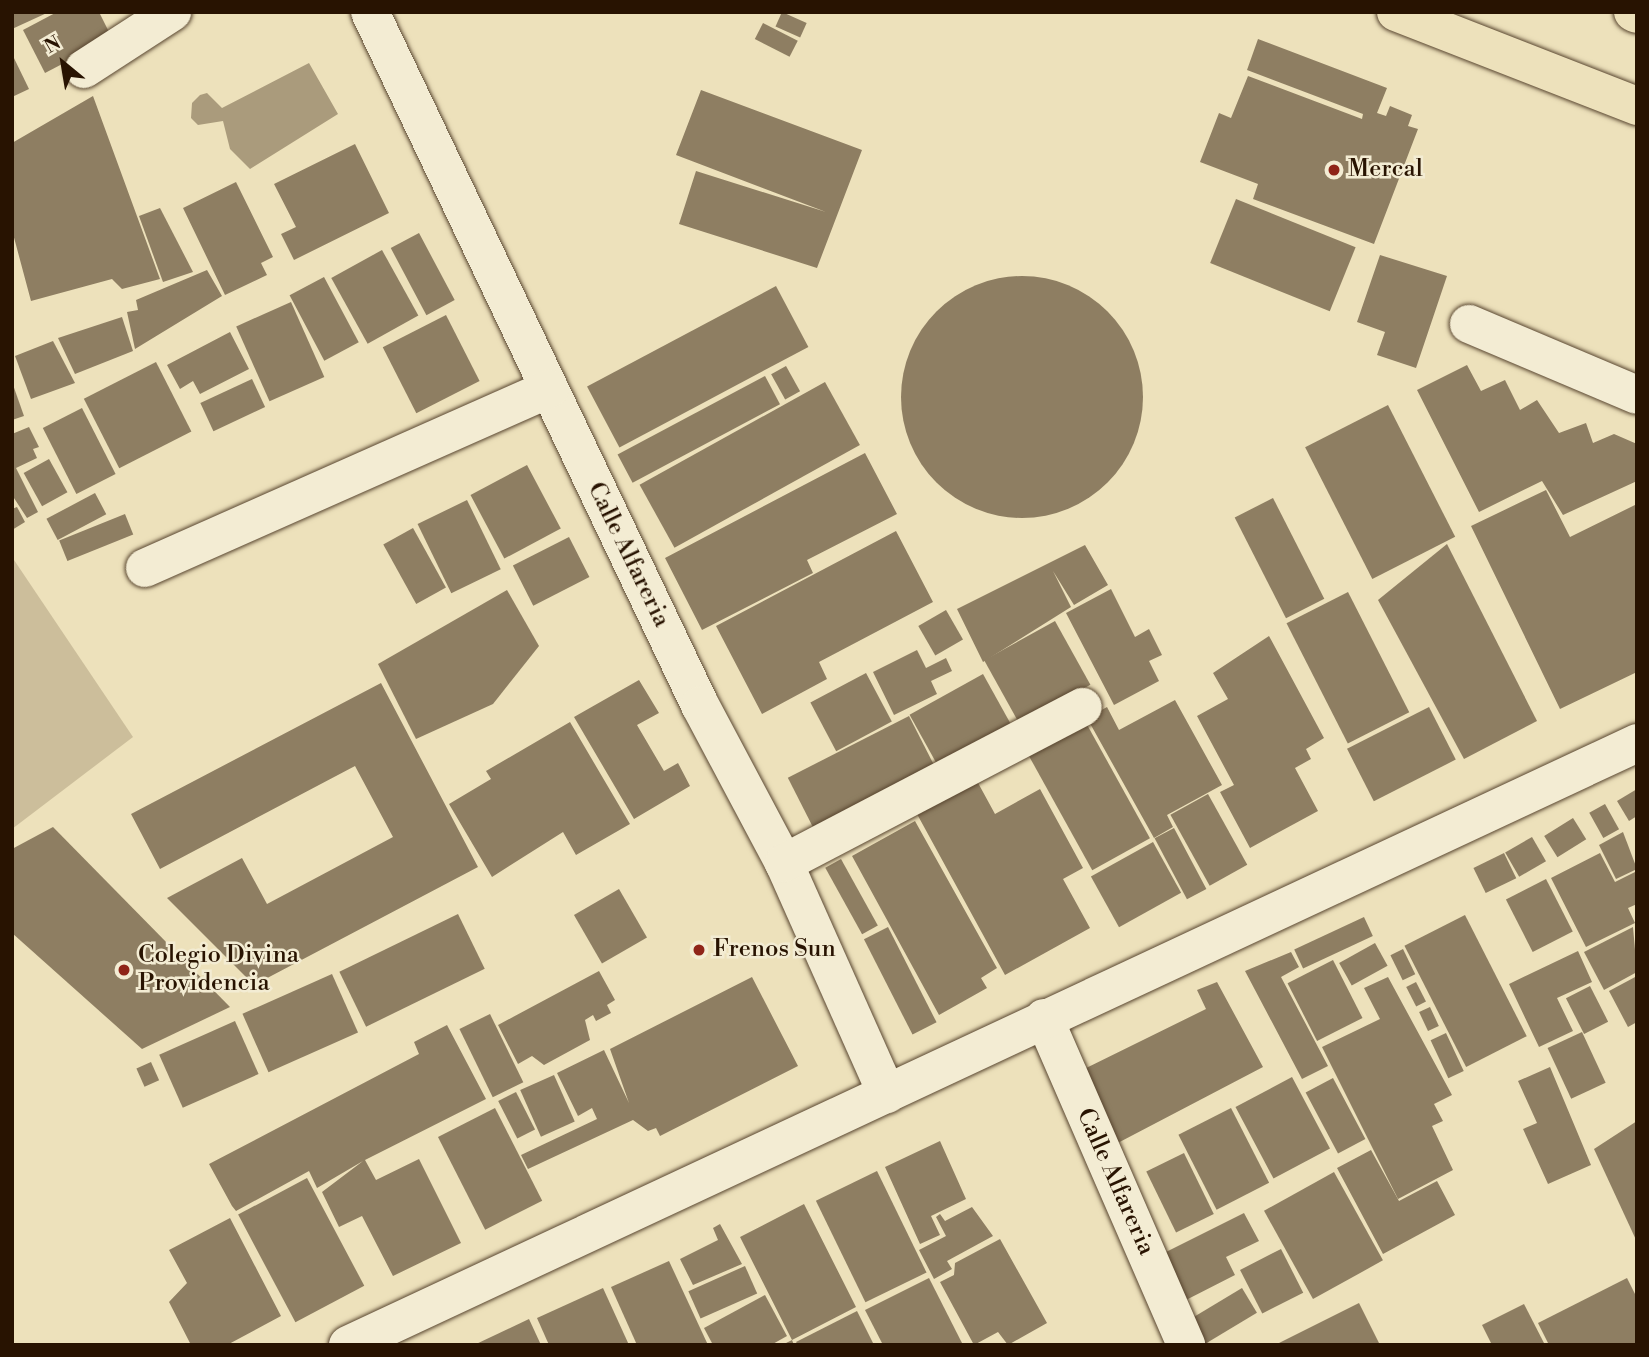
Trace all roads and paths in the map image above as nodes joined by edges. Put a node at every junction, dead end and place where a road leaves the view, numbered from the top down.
1 (172, 12) edge
2 (1396, 12) edge
3 (371, 13) edge
4 (84, 69) dead end
5 (1637, 106) edge
6 (1469, 324) dead end
7 (549, 389) junction
8 (1637, 395) edge
9 (145, 568) dead end
10 (1083, 708) dead end
11 (1637, 743) edge
12 (784, 863) junction
13 (1044, 1018) junction
14 (887, 1094) junction
15 (348, 1345) edge
16 (1186, 1345) edge

1 - 4 street
2 - 5 main road
3 - 7 street, Calle Alfareria
6 - 8 street
7 - 9 street
7 - 12 street, Calle Alfareria
10 - 12 street
11 - 13 street
12 - 14 street, Calle Alfareria
13 - 14 street
13 - 16 street, Calle Alfareria
14 - 15 street

